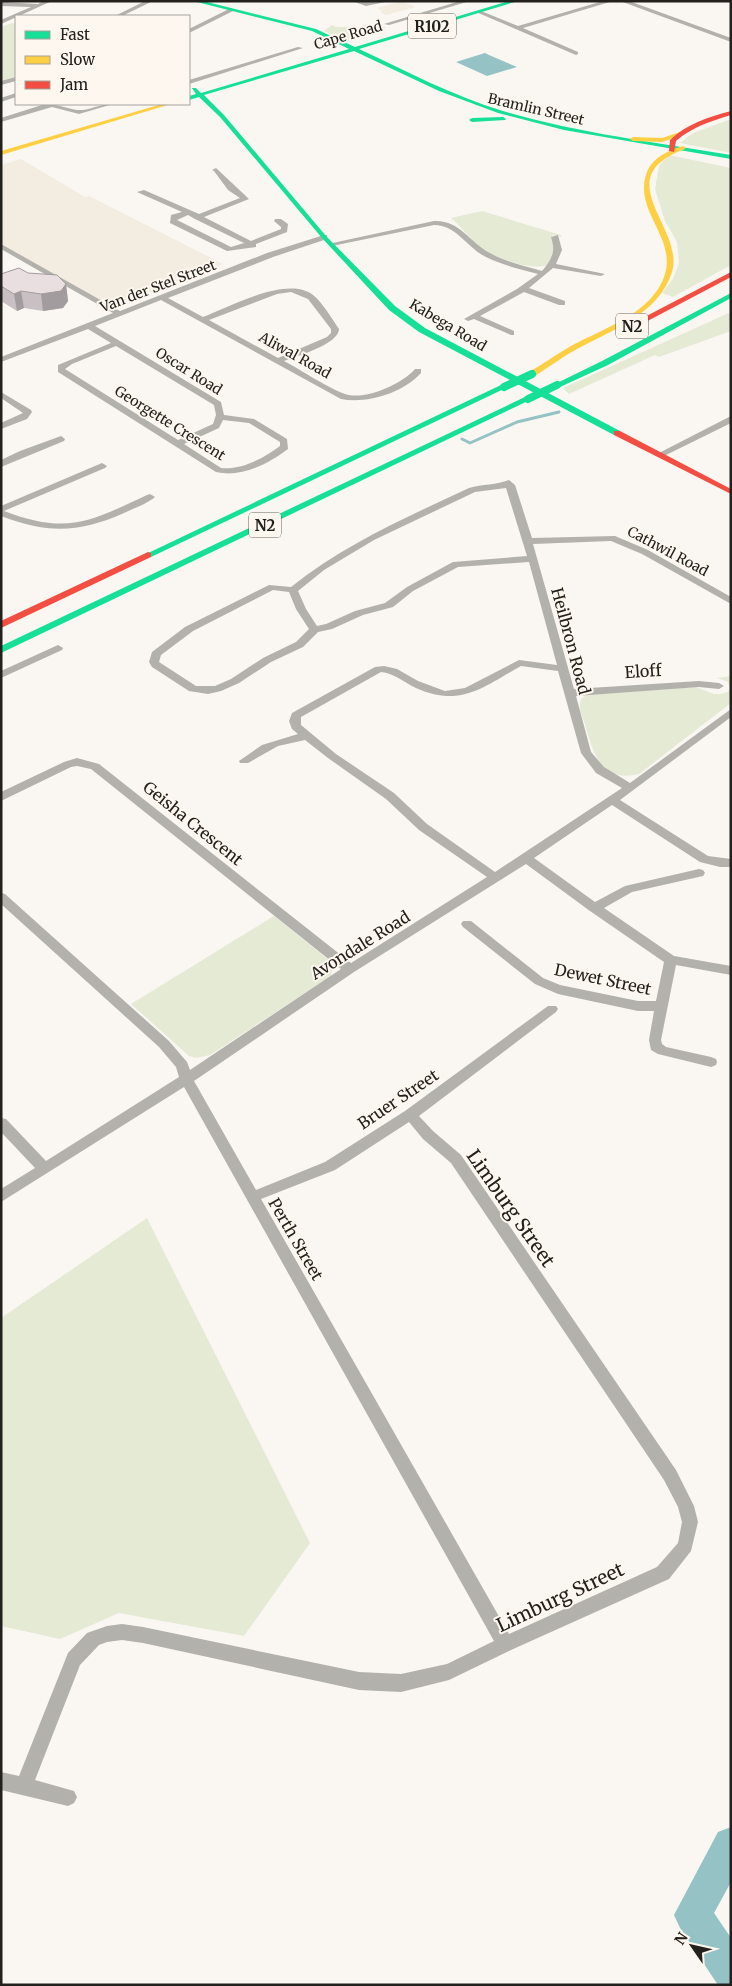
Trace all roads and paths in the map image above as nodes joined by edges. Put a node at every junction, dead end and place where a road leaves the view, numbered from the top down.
1 (49, 1) edge
2 (150, 1) edge
3 (195, 1) edge
4 (355, 1) edge
5 (387, 1) edge
6 (467, 1) edge
7 (494, 1) edge
8 (516, 1) edge
9 (610, 1) edge
10 (623, 1) edge
11 (1, 4) edge
12 (39, 6) junction
13 (232, 10) junction
14 (479, 12) junction
15 (18, 15) edge
16 (120, 15) edge
17 (15, 16) edge
18 (1, 22) edge
19 (518, 28) junction
20 (389, 29) junction
21 (190, 31) edge
22 (731, 40) edge
23 (300, 48) dead end
24 (347, 48) junction
25 (576, 53) dead end
26 (15, 79) edge
27 (1, 83) edge
28 (192, 89) edge
29 (15, 95) edge
30 (1, 100) edge
31 (47, 105) edge
32 (53, 105) edge
33 (106, 105) edge
34 (139, 105) edge
35 (165, 105) edge
36 (731, 113) edge
37 (1, 120) edge
38 (472, 120) dead end
39 (513, 121) junction
40 (680, 134) junction
41 (636, 142) junction
42 (1, 145) edge
43 (675, 149) junction
44 (1, 153) edge
45 (731, 157) edge
46 (731, 162) edge
47 (652, 165) junction
48 (216, 170) dead end
49 (141, 192) dead end
50 (189, 212) junction
51 (198, 217) junction
52 (278, 221) dead end
53 (555, 237) dead end
54 (328, 240) junction
55 (250, 244) junction
56 (1, 246) edge
57 (270, 255) junction
58 (551, 265) junction
59 (542, 273) junction
60 (601, 274) dead end
61 (731, 274) edge
62 (523, 289) junction
63 (731, 295) edge
64 (161, 298) junction
65 (562, 303) dead end
66 (731, 304) edge
67 (120, 314) junction
68 (204, 319) junction
69 (89, 326) junction
70 (511, 333) dead end
71 (117, 342) junction
72 (1, 360) edge
73 (277, 361) junction
74 (605, 362) junction
75 (418, 371) dead end
76 (532, 374) junction
77 (1, 394) edge
78 (220, 418) junction
79 (731, 419) edge
80 (1, 426) edge
81 (61, 439) dead end
82 (178, 444) junction
83 (661, 454) junction
84 (1, 464) edge
85 (102, 466) dead end
86 (731, 492) edge
87 (150, 497) dead end
88 (1, 509) edge
89 (1, 513) edge
90 (528, 541) junction
91 (533, 559) junction
92 (293, 590) junction
93 (731, 601) edge
94 (1, 625) edge
95 (314, 629) junction
96 (58, 648) dead end
97 (1, 650) edge
98 (563, 669) junction
99 (1, 676) edge
100 (719, 686) dead end
101 (569, 693) junction
102 (731, 712) edge
103 (308, 736) junction
104 (244, 761) dead end
105 (630, 788) junction
106 (1, 797) edge
107 (612, 800) junction
108 (526, 858) junction
109 (731, 863) edge
110 (699, 873) dead end
111 (496, 878) junction
112 (1, 897) edge
113 (594, 908) junction
114 (467, 924) dead end
115 (671, 960) junction
116 (350, 969) junction
117 (731, 971) edge
118 (662, 1005) junction
119 (552, 1009) dead end
120 (711, 1062) dead end
121 (186, 1078) junction
122 (410, 1115) junction
123 (1, 1123) edge
124 (44, 1168) junction
125 (1, 1196) edge
126 (252, 1197) junction
127 (505, 1644) junction
128 (1, 1781) edge
129 (24, 1786) junction
130 (68, 1797) dead end

1 - 12 street
2 - 16 street
3 - 13 main road, Bramlin Street
4 - 5 street
6 - 20 street
7 - 20 main road, Cape Road / R102
8 - 14 main road, Cape Road / R102
9 - 19 street
10 - 22 street
11 - 12 street
12 - 15 street
13 - 21 street
13 - 24 main road, Bramlin Street
14 - 19 street
14 - 24 main road, Cape Road / R102
17 - 18 street
19 - 25 street
20 - 24 main road, Cape Road / R102
23 - 28 street
24 - 28 main road, Cape Road / R102
24 - 39 main road, Bramlin Street
24 - 41 main road, Bramlin Street
26 - 27 street
28 - 54 main road, Kabega Road
29 - 30 street
31 - 37 street
32 - 33 street
34 - 42 main road
35 - 44 main road
36 - 40 main road
38 - 39 main road
39 - 41 main road, Bramlin Street
40 - 41 main road
40 - 43 main road
41 - 43 main road, Bramlin Street
41 - 47 main road
43 - 45 main road, Bramlin Street
43 - 46 main road, Bramlin Street
43 - 47 main road
47 - 76 main road
48 - 51 street
49 - 50 street
50 - 51 street
50 - 55 street
51 - 55 street
52 - 55 street
53 - 58 street
54 - 57 street, Van der Stel Street
54 - 59 street, Van der Stel Street
54 - 83 main road, Kabega Road
55 - 57 street
56 - 67 street
57 - 64 street, Van der Stel Street
58 - 59 street
58 - 60 street
59 - 62 street
61 - 76 main road, N2
62 - 65 street
62 - 70 street
63 - 74 main road, N2
64 - 67 street, Van der Stel Street
64 - 68 street, Aliwal Road
66 - 74 main road
67 - 69 street, Van der Stel Street
68 - 73 street, Aliwal Road
68 - 73 street
69 - 71 street, Oscar Road
69 - 72 street, Van der Stel Street
71 - 78 street, Oscar Road
71 - 82 street, Georgette Crescent
73 - 75 street, Aliwal Road
74 - 97 main road, N2, bridge
76 - 94 main road, N2, bridge
77 - 80 street
78 - 82 street, Oscar Road
78 - 82 street, Georgette Crescent
79 - 83 street
81 - 84 street
83 - 86 main road, Kabega Road
85 - 88 street
87 - 89 street
90 - 91 street, Heilbron Road
90 - 92 street, Heilbron Road
90 - 93 street, Cathwil Road
91 - 95 street
91 - 98 street, Heilbron Road
92 - 95 street
92 - 95 street
96 - 99 street
98 - 101 street, Heilbron Road
98 - 103 street
100 - 101 street, Eloff
101 - 105 street, Heilbron Road
102 - 105 street, Avondale Road
103 - 104 street
103 - 111 street
105 - 107 street, Avondale Road
106 - 116 street, Geisha Crescent
107 - 108 street, Avondale Road
107 - 109 street
108 - 111 street, Avondale Road
108 - 113 street
110 - 113 street
111 - 116 street, Avondale Road
112 - 121 street, Perth Street
113 - 115 street
114 - 118 street, Dewet Street
115 - 117 street
115 - 118 street
116 - 121 street, Avondale Road
118 - 120 street
119 - 122 street, Bruer Street
121 - 124 street, Avondale Road
121 - 126 street, Perth Street
122 - 126 street, Bruer Street
122 - 127 street, Limburg Street
123 - 124 street
124 - 125 street, Avondale Road
126 - 127 street, Perth Street
127 - 129 street, Limburg Street
128 - 129 street
129 - 130 street

